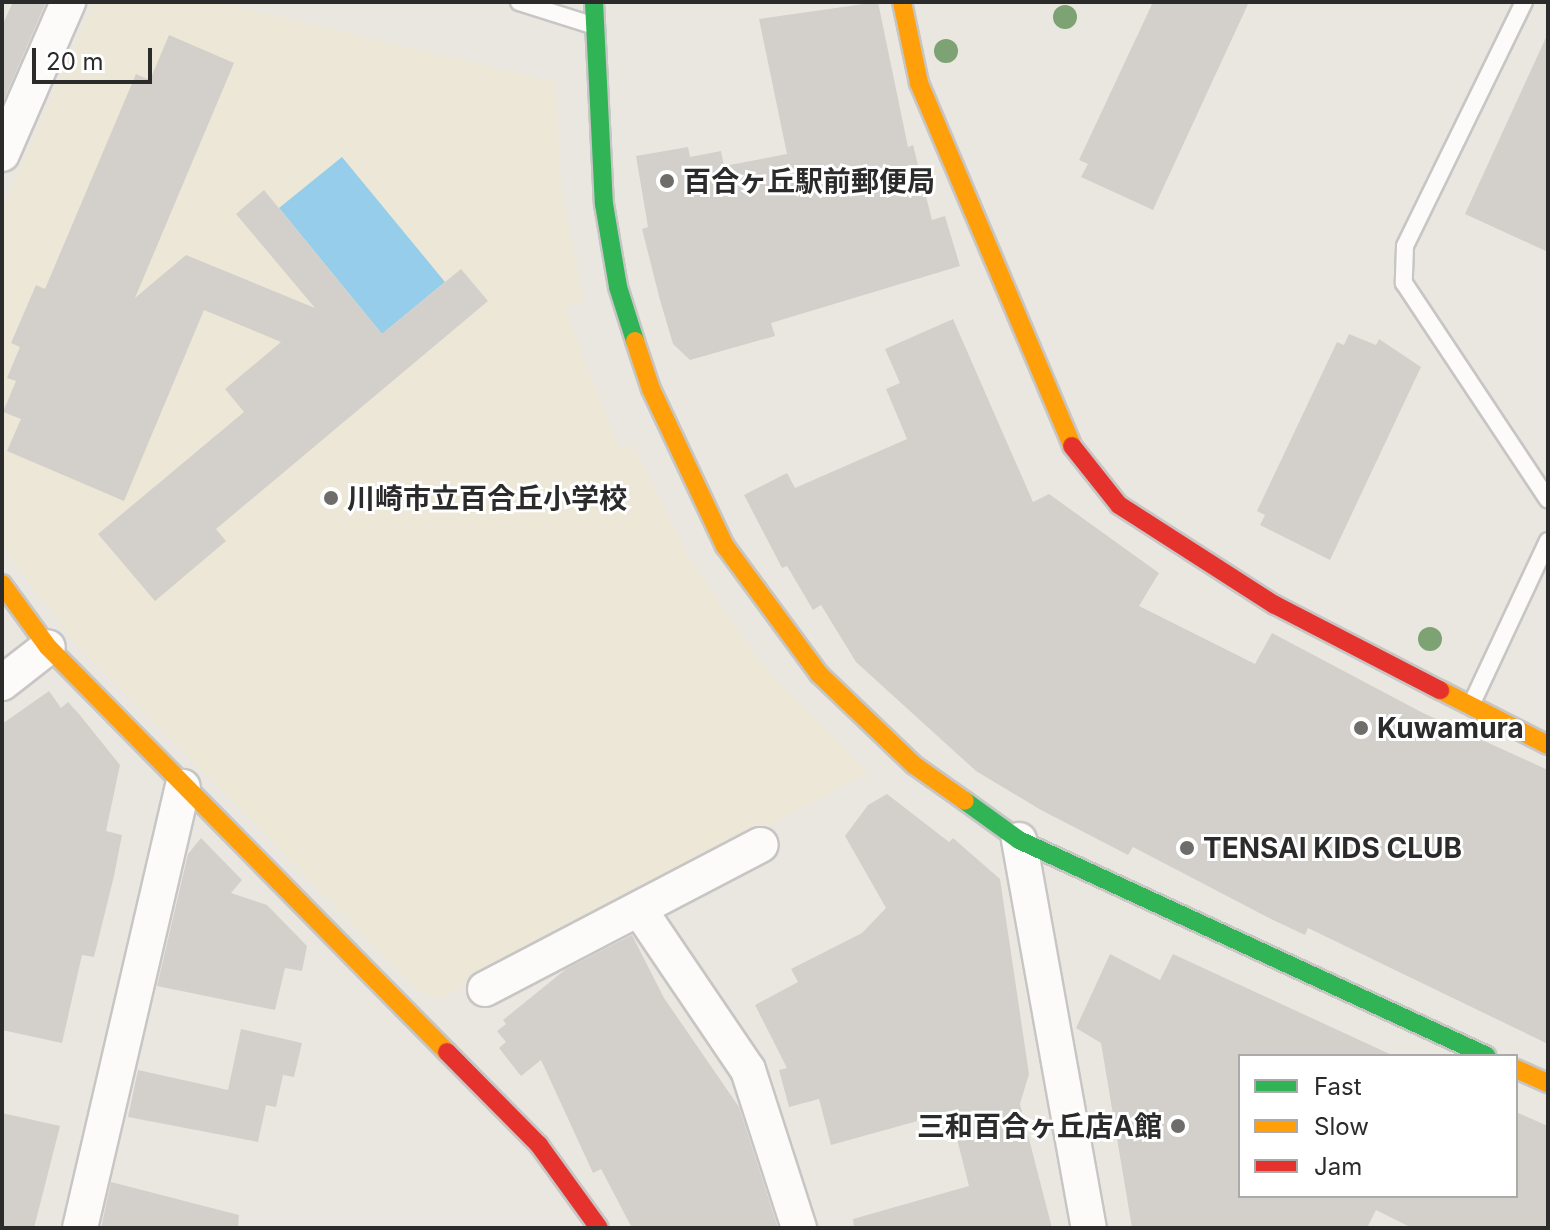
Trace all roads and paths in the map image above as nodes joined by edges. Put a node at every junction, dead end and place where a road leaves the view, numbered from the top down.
1 (68, 2) edge
2 (519, 2) edge
3 (594, 2) edge
4 (902, 2) edge
5 (1524, 2) edge
6 (594, 25) junction
7 (2, 154) edge
8 (1548, 500) edge
9 (1548, 541) edge
10 (2, 584) edge
11 (48, 647) junction
12 (2, 683) edge
13 (1471, 705) junction
14 (1548, 745) edge
15 (183, 787) junction
16 (1019, 840) junction
17 (761, 845) dead end
18 (639, 909) junction
19 (485, 989) dead end
20 (1468, 1052) edge
21 (1518, 1070) edge
22 (1548, 1083) edge
23 (80, 1228) edge
24 (599, 1228) edge
25 (799, 1228) edge
26 (1089, 1228) edge

1 - 7 street
2 - 6 lane
3 - 6 street
4 - 13 street
5 - 8 lane
6 - 16 street
9 - 13 lane
10 - 11 street
11 - 12 street
11 - 15 street
13 - 14 street
15 - 23 street
15 - 24 street
16 - 20 street
16 - 26 street
17 - 18 street
18 - 19 street
18 - 25 street
21 - 22 street

